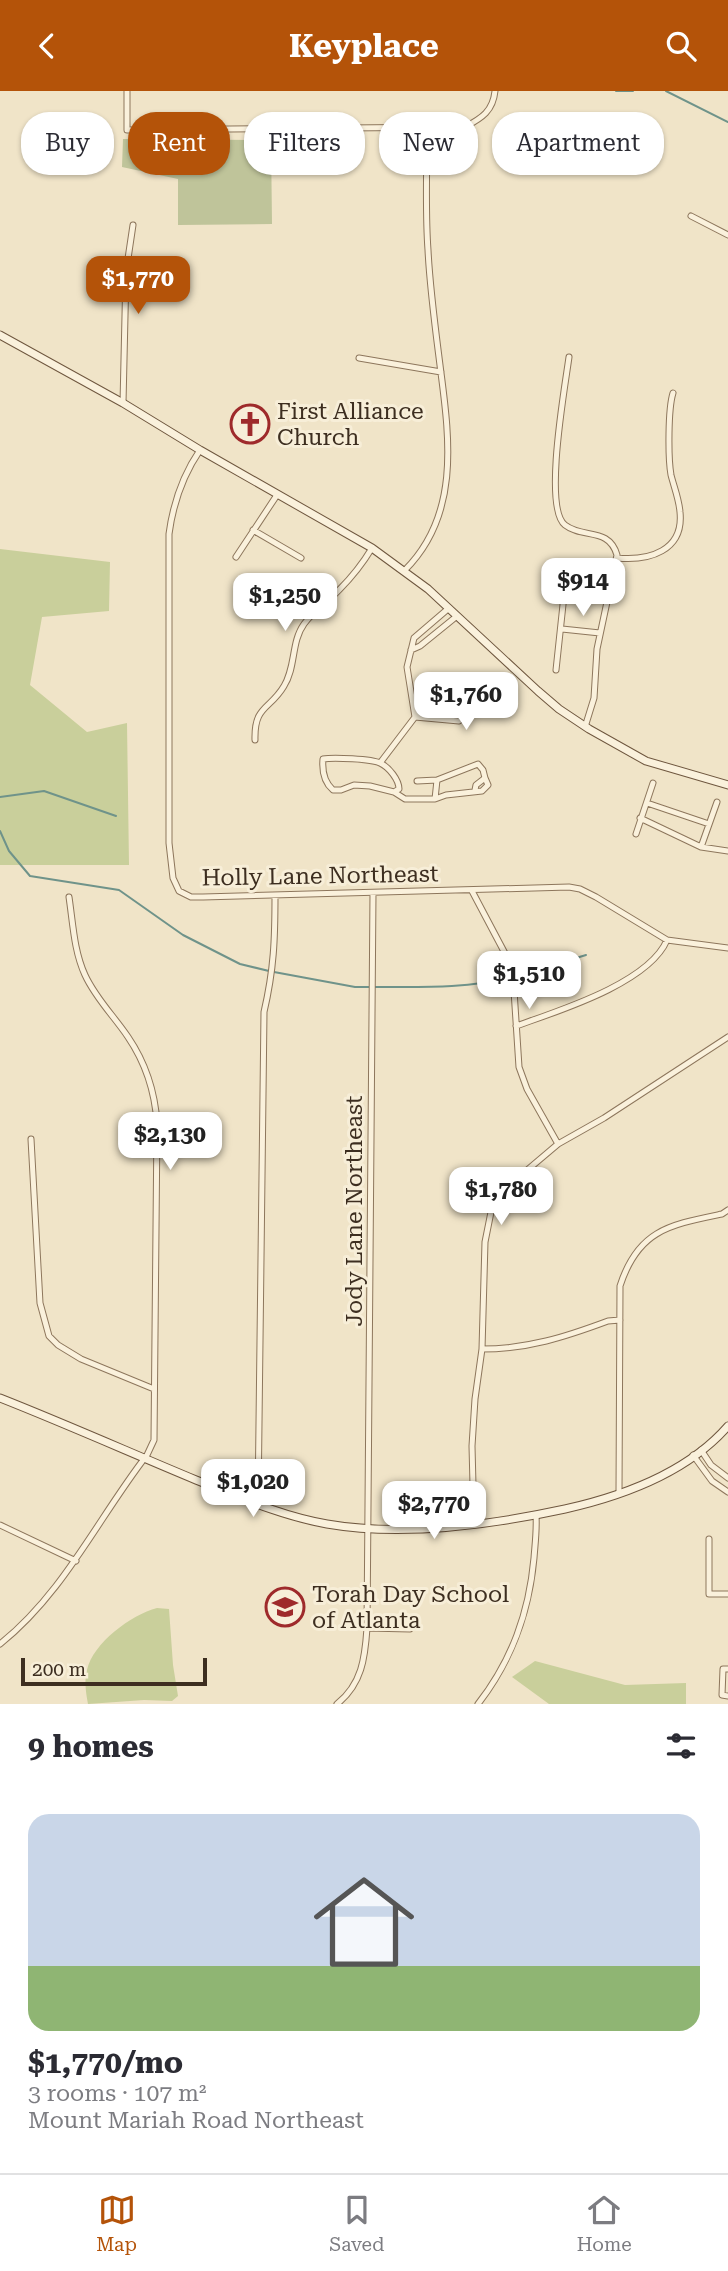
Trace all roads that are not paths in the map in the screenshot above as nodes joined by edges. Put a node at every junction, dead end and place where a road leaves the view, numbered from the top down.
1 (127, 91) edge
2 (495, 91) edge
3 (478, 120) edge
4 (379, 127) edge
5 (427, 175) edge
6 (691, 216) dead end
7 (133, 225) dead end
8 (728, 235) edge
9 (0, 335) edge
10 (569, 357) dead end
11 (359, 358) dead end
12 (441, 372) junction
13 (673, 393) dead end
14 (123, 403) junction
15 (200, 450) junction
16 (277, 495) junction
17 (253, 530) junction
18 (372, 548) junction
19 (236, 557) dead end
20 (302, 558) dead end
21 (617, 558) junction
22 (405, 570) junction
23 (565, 586) dead end
24 (449, 608) junction
25 (457, 616) junction
26 (562, 629) junction
27 (600, 633) junction
28 (411, 650) junction
29 (556, 670) dead end
30 (415, 717) junction
31 (585, 727) junction
32 (255, 740) dead end
33 (380, 763) junction
34 (437, 780) junction
35 (418, 781) dead end
36 (653, 783) dead end
37 (728, 785) edge
38 (394, 792) junction
39 (435, 799) junction
40 (718, 802) dead end
41 (647, 803) junction
42 (640, 818) junction
43 (709, 824) junction
44 (636, 834) dead end
45 (701, 847) junction
46 (728, 851) edge
47 (472, 891) junction
48 (373, 893) junction
49 (275, 895) junction
50 (69, 897) dead end
51 (667, 940) junction
52 (728, 948) edge
53 (516, 1026) junction
54 (728, 1037) edge
55 (31, 1139) dead end
56 (558, 1144) junction
57 (728, 1210) edge
58 (620, 1320) junction
59 (482, 1349) junction
60 (154, 1389) junction
61 (0, 1398) edge
62 (728, 1426) edge
63 (701, 1450) junction
64 (693, 1455) junction
65 (144, 1458) junction
66 (728, 1478) edge
67 (620, 1492) junction
68 (728, 1492) edge
69 (258, 1505) junction
70 (536, 1515) junction
71 (474, 1524) junction
72 (0, 1525) edge
73 (368, 1528) junction
74 (709, 1539) dead end
75 (76, 1561) junction
76 (728, 1594) edge
77 (367, 1628) junction
78 (410, 1629) dead end
79 (0, 1644) edge
80 (728, 1669) edge
81 (728, 1696) edge
82 (337, 1704) edge
83 (478, 1704) edge

1 - 4 street
2 - 3 street
5 - 12 street
6 - 8 street
7 - 14 street
9 - 14 main road
10 - 21 street
11 - 12 street
12 - 22 street
13 - 21 street
14 - 15 main road
15 - 16 main road
15 - 49 street, Holly Lane Northeast
16 - 17 street
16 - 18 main road
17 - 19 street
17 - 20 street
18 - 22 main road
18 - 32 street
21 - 27 street
22 - 24 main road
23 - 26 street
24 - 25 main road
24 - 28 street
25 - 28 street
25 - 31 main road
26 - 27 street
26 - 29 street
27 - 31 street
28 - 30 street
30 - 30 street
30 - 33 street
31 - 37 main road
33 - 38 street
33 - 38 street
34 - 35 street
34 - 39 street
34 - 39 street
36 - 41 street
38 - 39 street
40 - 43 street
41 - 42 street
41 - 43 street
42 - 44 street
42 - 45 street
43 - 45 street
45 - 46 street
47 - 48 street, Holly Lane Northeast
47 - 51 street
47 - 53 street, Holly Lane Northeast
48 - 49 street, Holly Lane Northeast
48 - 73 street, Jody Lane Northeast
49 - 69 street
50 - 60 street
51 - 52 street
51 - 53 street
53 - 56 street, Holly Lane Northeast
54 - 56 street
55 - 60 street
56 - 59 street
57 - 58 street
58 - 59 street
58 - 67 street
59 - 71 street
60 - 65 street
61 - 65 main road
62 - 63 main road
63 - 64 main road
63 - 66 street
64 - 67 main road
64 - 68 street
65 - 69 main road
65 - 75 street
67 - 70 main road
69 - 73 main road
70 - 71 main road
70 - 83 street
71 - 73 main road
72 - 75 street
73 - 77 street, Jody Lane Northeast
74 - 76 street
75 - 79 street
77 - 78 street
77 - 82 street, Jody Lane Northeast
80 - 81 street

